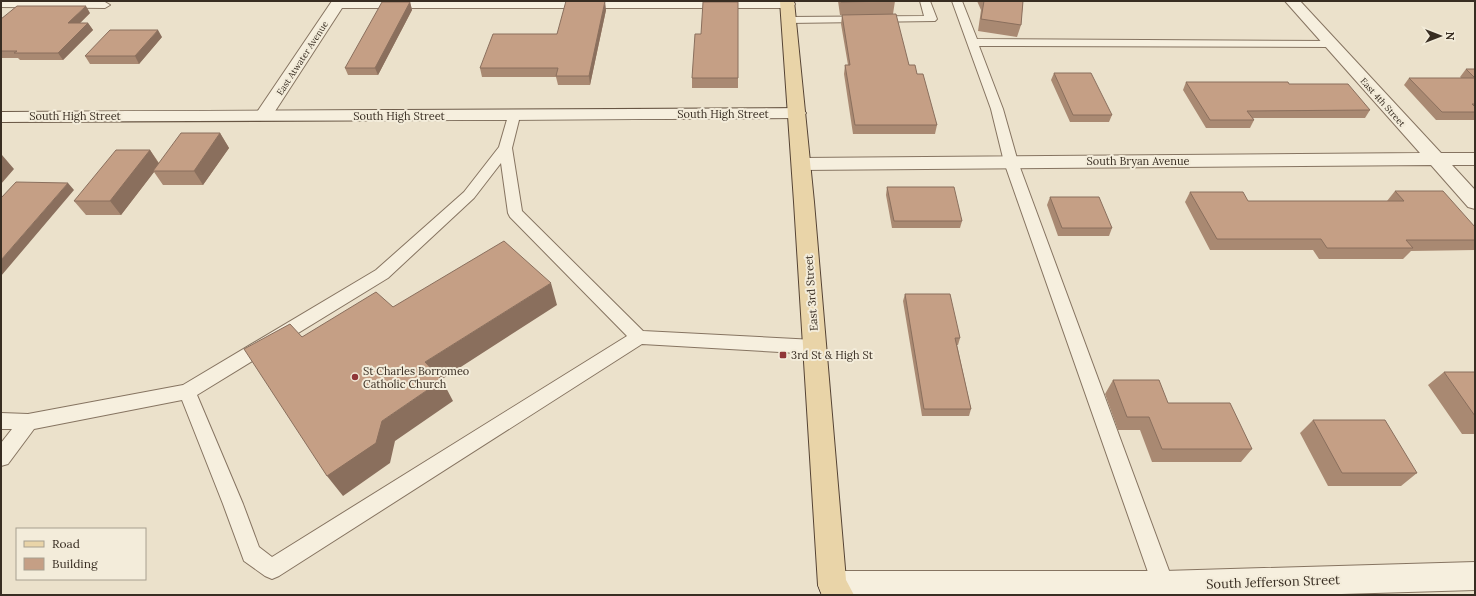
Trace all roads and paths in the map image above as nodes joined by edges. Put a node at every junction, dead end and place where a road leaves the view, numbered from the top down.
1 (4, 1) edge
2 (925, 1) edge
3 (956, 1) edge
4 (1292, 1) edge
5 (338, 2) edge
6 (1, 4) edge
7 (105, 4) dead end
8 (788, 8) edge
9 (972, 42) junction
10 (1331, 44) junction
11 (797, 113) junction
12 (264, 115) junction
13 (514, 116) junction
14 (1, 117) edge
15 (505, 148) junction
16 (1435, 159) junction
17 (1475, 159) edge
18 (1011, 162) junction
19 (801, 164) junction
20 (1475, 202) edge
21 (639, 337) junction
22 (815, 347) junction
23 (187, 392) junction
24 (1, 421) edge
25 (28, 422) junction
26 (1, 458) edge
27 (1475, 576) edge
28 (1166, 590) edge
29 (832, 592) edge

1 - 6 street
2 - 8 lane
3 - 9 lane
4 - 10 street, East 4th Street
5 - 8 street
5 - 12 street, East Atwater Avenue
6 - 7 lane
8 - 11 main road, East 3rd Street
9 - 10 lane
9 - 18 lane
10 - 16 street, East 4th Street
11 - 13 street, South High Street
11 - 19 main road, East 3rd Street
12 - 13 street, South High Street
12 - 14 street, South High Street
13 - 15 lane
15 - 21 lane
15 - 23 lane
16 - 17 street, South Bryan Avenue
16 - 18 street, South Bryan Avenue
16 - 20 street, East 4th Street
18 - 19 street, South Bryan Avenue
18 - 28 lane
19 - 22 main road, East 3rd Street
21 - 22 lane
21 - 23 lane
22 - 29 main road, East 3rd Street
23 - 25 lane
24 - 25 lane
25 - 26 lane
27 - 28 street, South Jefferson Street
28 - 29 street, South Jefferson Street

